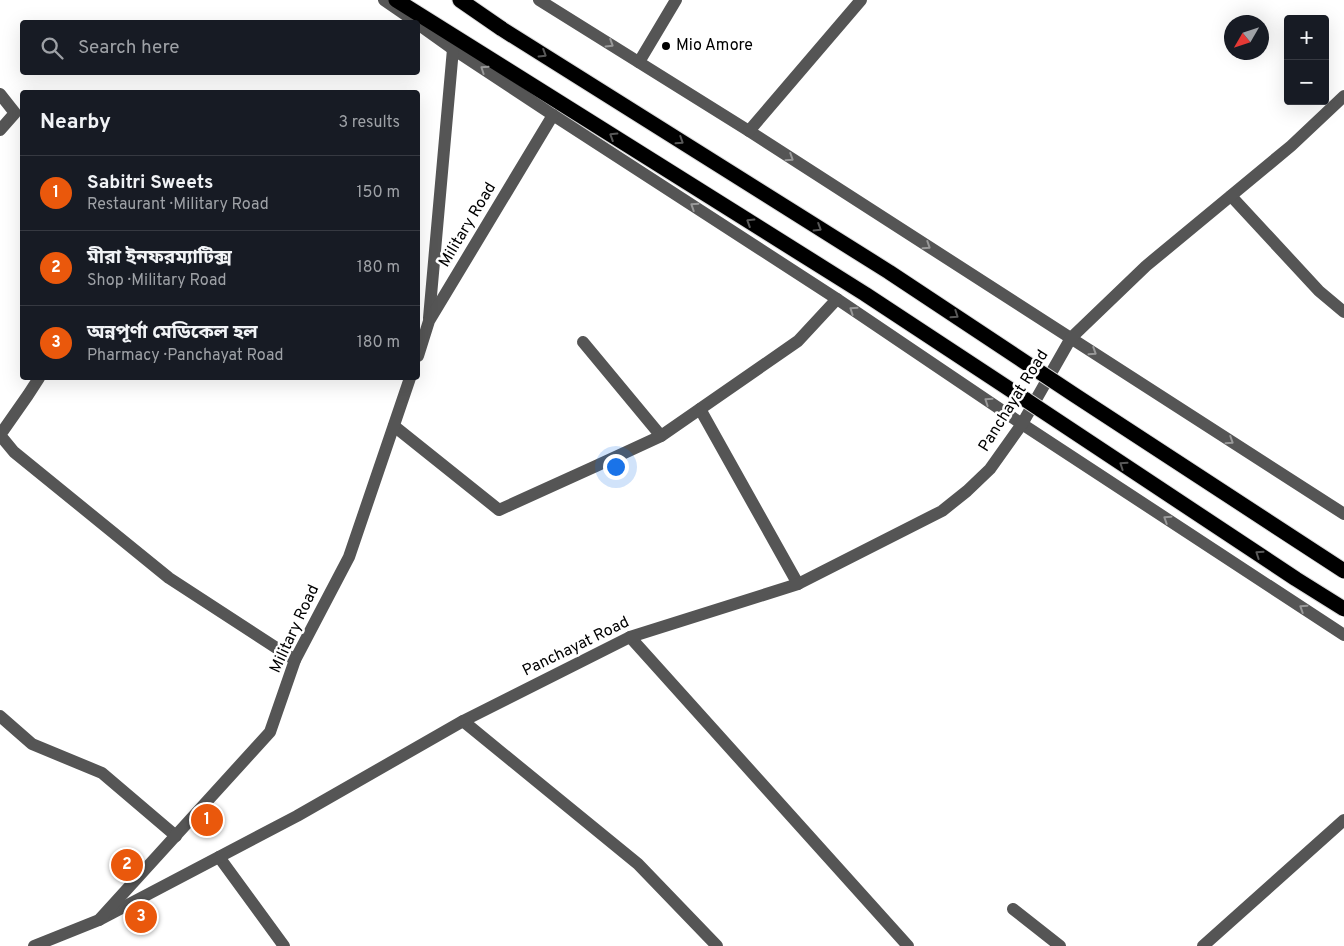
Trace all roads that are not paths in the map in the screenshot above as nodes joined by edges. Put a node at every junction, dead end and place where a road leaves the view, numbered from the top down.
1 (384, 0) edge
2 (396, 0) edge
3 (460, 0) edge
4 (538, 0) edge
5 (676, 0) edge
6 (861, 0) edge
7 (413, 20) edge
8 (420, 25) edge
9 (453, 49) junction
10 (639, 62) junction
11 (0, 94) edge
12 (1344, 96) edge
13 (553, 115) junction
14 (0, 130) edge
15 (749, 131) junction
16 (1231, 196) junction
17 (837, 299) junction
18 (1344, 312) edge
19 (429, 321) junction
20 (1071, 338) junction
21 (583, 342) dead end
22 (420, 350) edge
23 (38, 380) edge
24 (409, 380) edge
25 (700, 410) junction
26 (1022, 424) junction
27 (394, 426) junction
28 (661, 436) junction
29 (1344, 514) edge
30 (1344, 571) edge
31 (798, 584) junction
32 (1344, 609) edge
33 (1344, 635) edge
34 (630, 637) junction
35 (295, 660) junction
36 (0, 716) edge
37 (463, 721) junction
38 (1344, 820) edge
39 (176, 836) junction
40 (219, 858) junction
41 (1014, 909) dead end
42 (99, 920) junction
43 (34, 946) edge
44 (284, 946) edge
45 (717, 946) edge
46 (908, 946) edge
47 (1060, 946) edge
48 (1204, 946) edge

1 - 7 street
32 -> 2 highway, bridge
3 -> 30 highway, bridge
4 -> 10 street
5 - 10 street
6 - 15 street
8 - 9 street
13 -> 9 street
9 - 19 street
10 - 15 street
11 - 14 street
12 - 16 street, Panchayat Road
17 -> 13 street
13 - 19 street, Military Road
15 -> 20 street
16 - 18 street
16 - 20 street, Panchayat Road
17 - 25 street
26 -> 17 street
19 - 22 street, Military Road
20 - 26 street, Panchayat Road
20 -> 29 street
21 - 28 street
23 - 35 street
24 - 27 street, Military Road
25 - 28 street
25 - 31 street
26 - 31 street, Panchayat Road
33 -> 26 street
27 - 28 street
27 - 35 street, Military Road
31 - 34 street, Panchayat Road
34 - 37 street, Panchayat Road
34 - 46 street
35 - 39 street, Military Road
36 - 39 street
37 - 40 street, Panchayat Road
37 - 45 street
38 - 48 street
39 - 42 street, Military Road
40 - 42 street, Panchayat Road
40 - 44 street
41 - 47 street
42 - 43 street, Military Road

